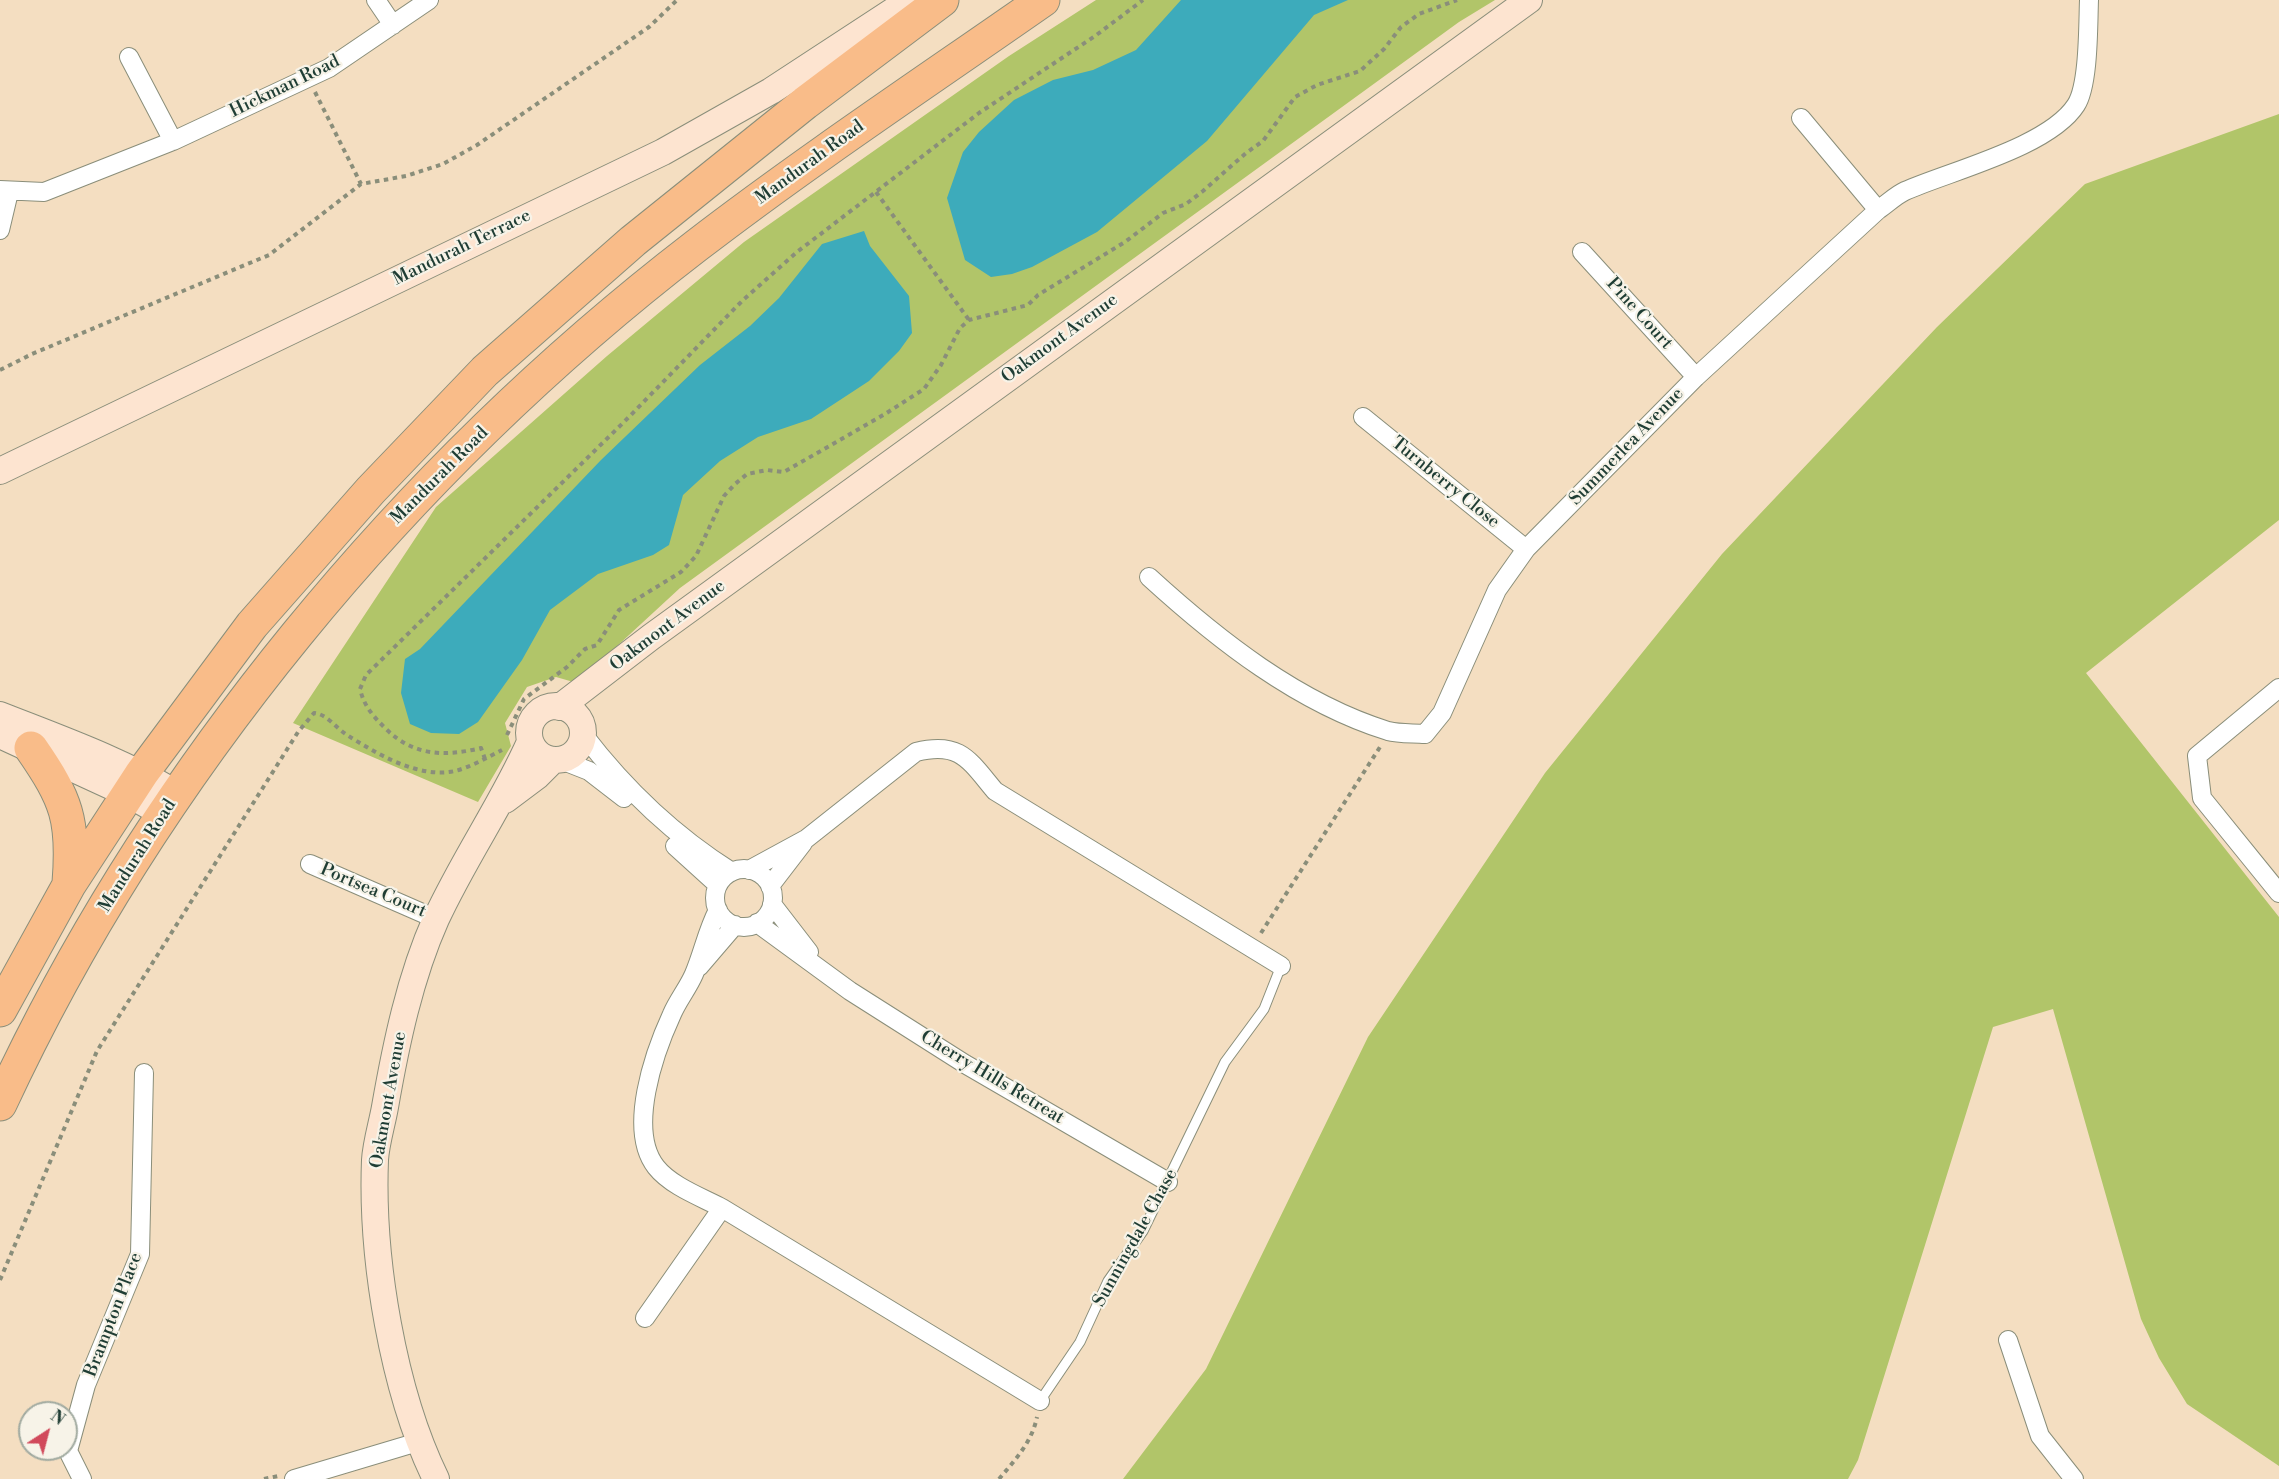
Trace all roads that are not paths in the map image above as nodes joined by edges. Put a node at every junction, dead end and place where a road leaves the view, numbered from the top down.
1 (376, 0) edge
2 (429, 0) edge
3 (910, 0) edge
4 (942, 0) edge
5 (1043, 0) edge
6 (1529, 0) edge
7 (2089, 0) edge
8 (393, 25) junction
9 (129, 57) dead end
10 (1801, 118) dead end
11 (173, 141) junction
12 (5, 191) edge
13 (1878, 210) junction
14 (0, 230) edge
15 (1582, 252) dead end
16 (1696, 377) junction
17 (1363, 417) dead end
18 (0, 471) edge
19 (1526, 549) junction
20 (1149, 577) dead end
21 (594, 682) junction
22 (2279, 688) edge
23 (560, 707) junction
24 (0, 715) edge
25 (582, 729) junction
26 (0, 735) edge
27 (31, 748) junction
28 (519, 752) junction
29 (557, 760) junction
30 (135, 783) junction
31 (171, 805) junction
32 (498, 806) junction
33 (806, 839) junction
34 (310, 864) dead end
35 (740, 871) junction
36 (69, 885) junction
37 (718, 885) junction
38 (2279, 893) edge
39 (771, 895) junction
40 (718, 910) junction
41 (436, 919) junction
42 (757, 923) junction
43 (735, 925) junction
44 (1281, 966) joint
45 (821, 967) junction
46 (694, 973) junction
47 (0, 1010) edge
48 (144, 1073) dead end
49 (0, 1104) edge
50 (1168, 1182) junction
51 (722, 1208) junction
52 (645, 1318) dead end
53 (2008, 1340) dead end
54 (1040, 1401) joint
55 (418, 1442) junction
56 (291, 1477) edge
57 (82, 1479) edge
58 (436, 1479) edge
59 (2074, 1479) edge

1 - 8 street
2 - 8 street, Hickman Road
3 - 18 street, Mandurah Terrace
4 - 30 highway
5 - 31 highway, Mandurah Road
6 - 21 street, Oakmont Avenue
7 - 13 street, Summerlea Avenue
8 - 11 street, Hickman Road
9 - 11 street
10 - 13 street
11 - 12 street, Hickman Road
12 - 14 street
13 - 16 street, Summerlea Avenue
15 - 16 street, Pine Court
16 - 19 street, Summerlea Avenue
17 - 19 street, Turnberry Close
19 - 20 street, Summerlea Avenue
21 - 23 street, Oakmont Avenue
21 - 25 street, Oakmont Avenue
22 - 38 street
23 - 25 street
23 - 28 street
24 - 30 street
25 - 29 street
25 - 35 street
26 - 27 street
27 - 30 street
27 - 36 highway
28 - 29 street
28 - 32 street, Oakmont Avenue
29 - 32 street, Oakmont Avenue
29 - 37 street
30 - 31 street
30 - 36 highway
31 - 49 highway, Mandurah Road
32 - 41 street, Oakmont Avenue
33 - 35 street, Sunningdale Chase
33 - 39 street, Sunningdale Chase
33 - 44 street, Sunningdale Chase
34 - 41 street, Portsea Court
35 - 37 street
35 - 39 street
36 - 47 highway
37 - 40 street
39 - 42 street
39 - 45 street, Cherry Hills Retreat
40 - 43 street
40 - 46 street
41 - 55 street, Oakmont Avenue
42 - 43 street
42 - 45 street, Cherry Hills Retreat
43 - 46 street
44 - 50 lane, Sunningdale Chase
45 - 50 street, Cherry Hills Retreat
46 - 51 street
48 - 57 street, Brampton Place
50 - 54 lane, Sunningdale Chase
51 - 52 street
51 - 54 street
53 - 59 street
55 - 56 street
55 - 58 street, Oakmont Avenue

